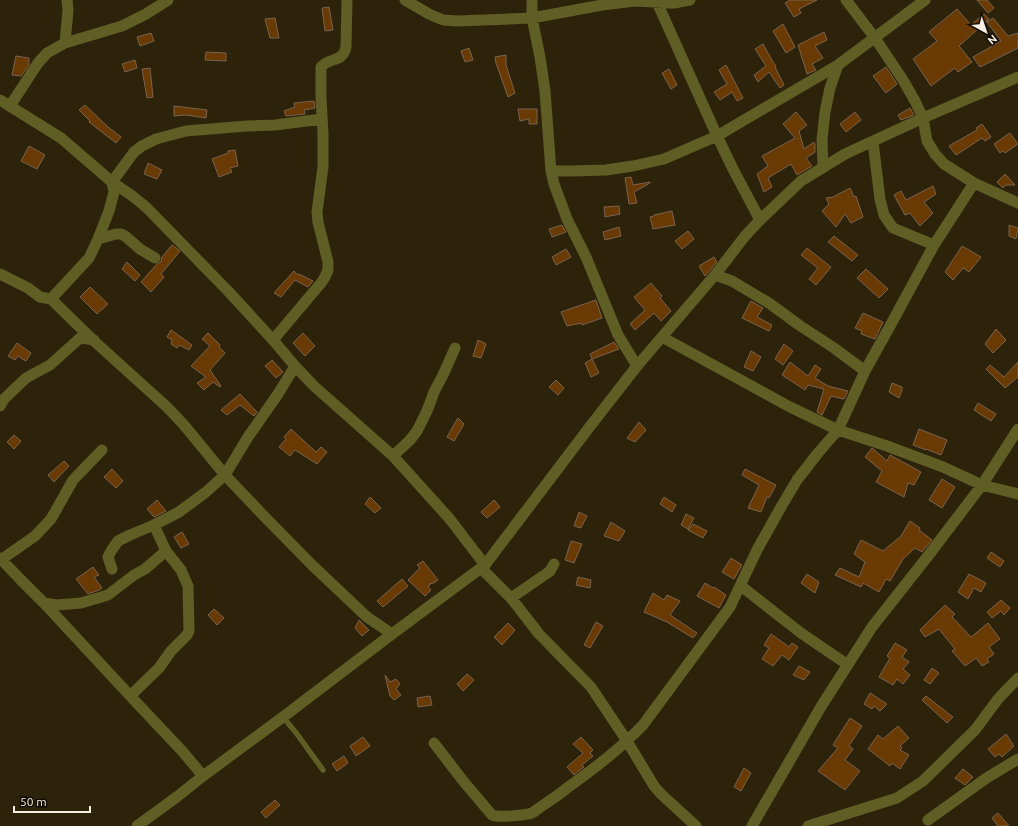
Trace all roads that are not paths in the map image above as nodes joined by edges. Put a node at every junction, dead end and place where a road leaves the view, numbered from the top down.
1 (67, 0) edge
2 (168, 0) edge
3 (347, 0) edge
4 (405, 0) edge
5 (532, 0) edge
6 (690, 0) edge
7 (846, 0) edge
8 (925, 0) edge
9 (656, 1) edge
10 (532, 18) junction
11 (875, 38) junction
12 (65, 43) junction
13 (838, 65) junction
14 (1018, 77) edge
15 (5, 103) edge
16 (923, 118) junction
17 (322, 119) junction
18 (717, 136) junction
19 (873, 142) junction
20 (823, 167) junction
21 (551, 171) junction
22 (112, 182) junction
23 (974, 183) junction
24 (1018, 203) edge
25 (760, 220) junction
26 (98, 239) junction
27 (934, 246) junction
28 (155, 258) dead end
29 (0, 274) edge
30 (715, 275) junction
31 (51, 299) junction
32 (662, 337) junction
33 (273, 340) junction
34 (94, 341) junction
35 (455, 348) dead end
36 (294, 366) junction
37 (637, 366) junction
38 (865, 371) junction
39 (0, 406) edge
40 (1018, 429) edge
41 (838, 430) junction
42 (102, 450) dead end
43 (393, 456) junction
44 (225, 475) junction
45 (982, 485) junction
46 (1018, 494) edge
47 (154, 525) junction
48 (166, 551) junction
49 (1, 558) edge
50 (554, 564) dead end
51 (483, 567) junction
52 (112, 569) dead end
53 (741, 586) junction
54 (511, 598) junction
55 (44, 603) junction
56 (392, 634) junction
57 (848, 665) junction
58 (1018, 678) edge
59 (130, 696) junction
60 (283, 717) junction
61 (627, 741) junction
62 (434, 743) dead end
63 (1018, 759) edge
64 (323, 770) dead end
65 (204, 776) junction
66 (928, 820) dead end
67 (136, 826) edge
68 (696, 826) edge
69 (752, 826) edge
70 (808, 826) edge

1 - 12 street
2 - 12 street
3 - 17 street
4 - 10 street
5 - 10 street
6 - 9 street
7 - 11 street
8 - 11 street
9 - 10 street
9 - 18 street
10 - 21 street
11 - 13 street
11 - 16 street
12 - 15 street
13 - 18 street
13 - 20 street
14 - 16 street
15 - 22 street
16 - 19 street
16 - 23 street
17 - 22 street
17 - 33 street
18 - 21 street
18 - 25 street
19 - 20 street
19 - 27 street
20 - 25 street
21 - 37 street
22 - 26 street
22 - 33 street
23 - 24 street
23 - 27 street
25 - 30 street
26 - 28 street
26 - 31 street
27 - 38 street
29 - 31 street
30 - 32 street
30 - 38 street
31 - 34 street
32 - 37 street
32 - 41 street
33 - 36 street
34 - 39 street
34 - 44 street
35 - 43 street
36 - 43 street
36 - 44 street
37 - 51 street
38 - 41 street
40 - 45 street
41 - 45 street
41 - 53 street
42 - 49 street
43 - 51 street
44 - 47 street
44 - 56 street
45 - 46 street
45 - 57 street
47 - 48 street
47 - 52 street
48 - 55 street
48 - 59 street
49 - 55 street
50 - 54 street
51 - 54 street
51 - 56 street
53 - 57 street
53 - 61 street
54 - 61 street
55 - 59 street
56 - 60 street
57 - 69 street
58 - 70 street
59 - 65 street
60 - 64 lane
60 - 65 street
61 - 62 street
61 - 68 street
63 - 66 street
65 - 67 street

